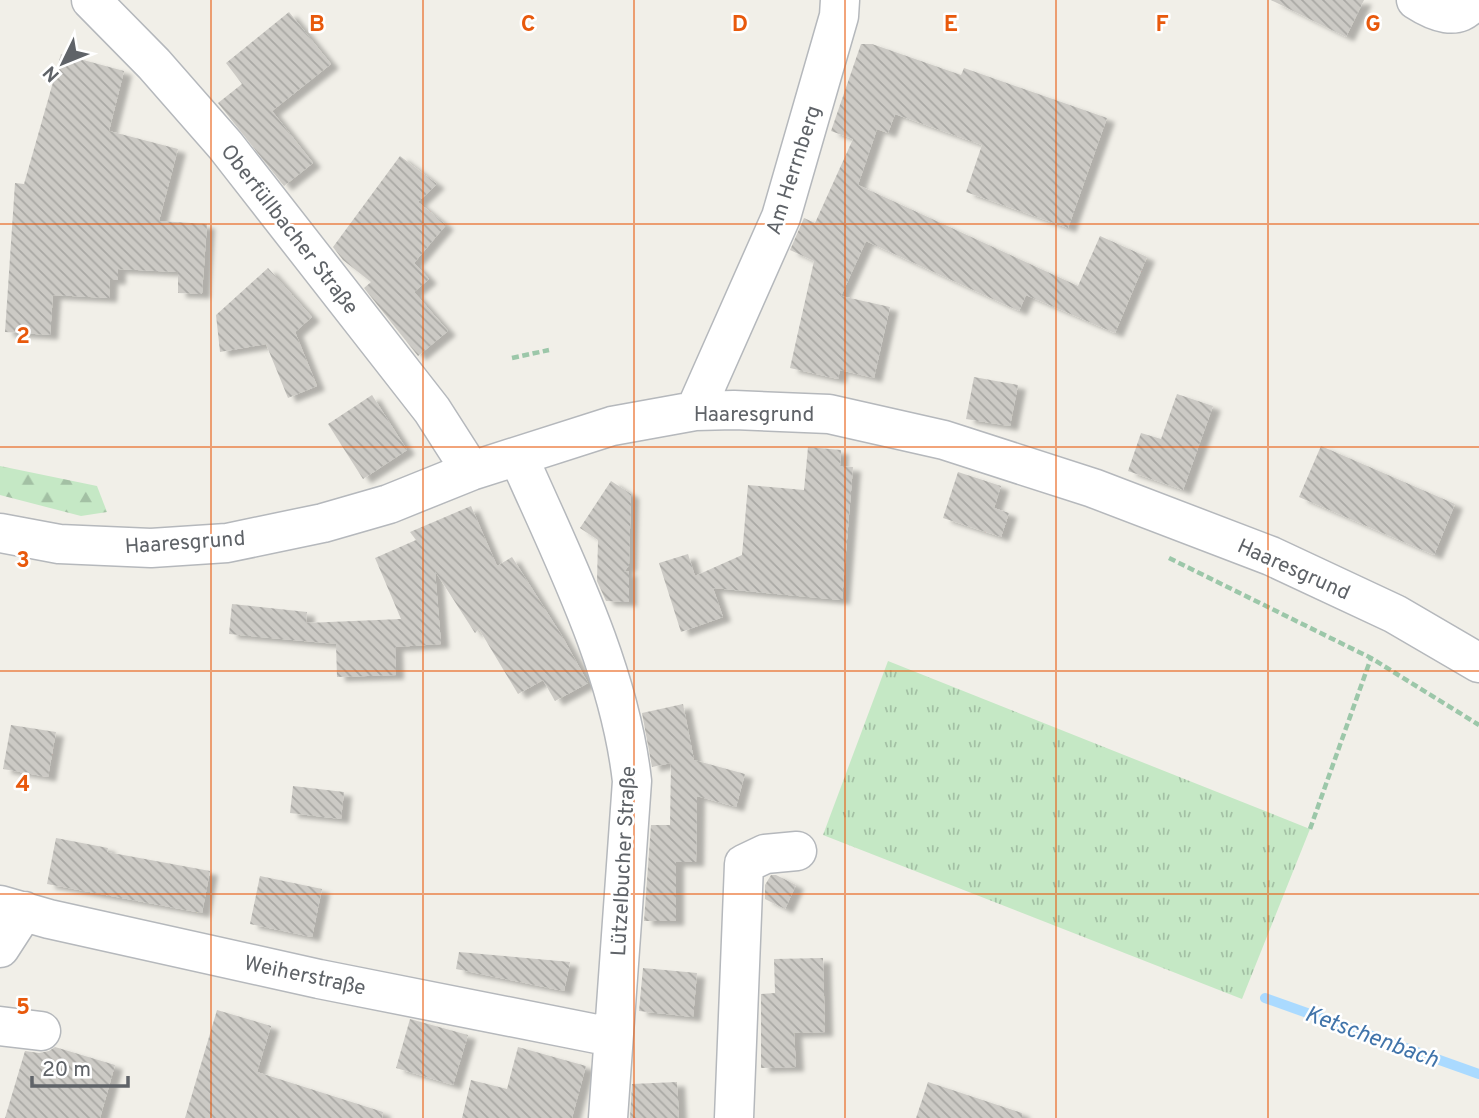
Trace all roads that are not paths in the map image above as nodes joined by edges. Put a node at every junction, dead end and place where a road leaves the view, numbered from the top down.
1 (91, 0) edge
2 (840, 0) edge
3 (1416, 0) edge
4 (1474, 0) edge
5 (695, 411) junction
6 (518, 456) junction
7 (471, 471) junction
8 (0, 533) edge
9 (1479, 663) edge
10 (797, 851) dead end
11 (12, 908) edge
12 (0, 948) edge
13 (0, 1026) edge
14 (41, 1031) dead end
15 (612, 1037) junction
16 (608, 1118) edge
17 (734, 1118) edge

1 - 7 street, Oberfüllbacher Straße
2 - 5 street, Am Herrnberg
3 - 4 street
5 - 6 street, Haaresgrund
5 - 9 street, Haaresgrund
6 - 7 street, Haaresgrund
6 - 15 street, Lützelbucher Straße
7 - 8 street, Haaresgrund
10 - 17 street
11 - 12 street
11 - 15 street, Weiherstraße
13 - 14 street
15 - 16 street, Lützelbucher Straße

